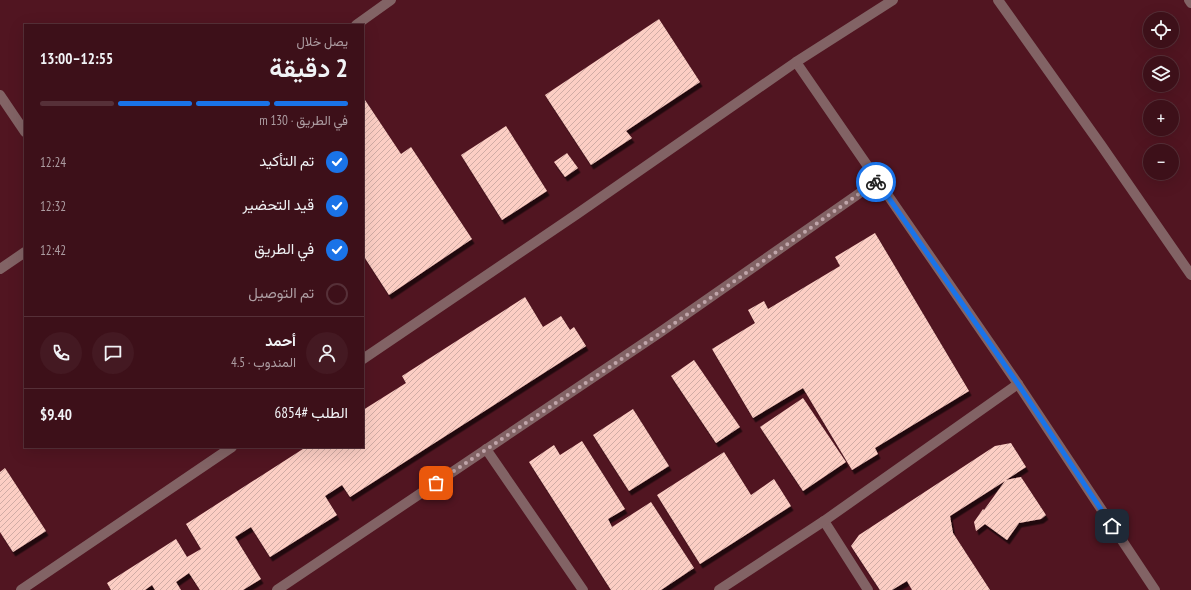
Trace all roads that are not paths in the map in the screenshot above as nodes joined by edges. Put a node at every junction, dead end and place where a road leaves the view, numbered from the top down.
1 (391, 0) edge
2 (893, 0) edge
3 (998, 0) edge
4 (1189, 0) edge
5 (1191, 3) edge
6 (357, 24) edge
7 (796, 62) junction
8 (0, 95) edge
9 (24, 131) edge
10 (877, 181) junction
11 (24, 253) edge
12 (0, 269) edge
13 (1191, 275) edge
14 (364, 358) edge
15 (1018, 384) junction
16 (231, 448) edge
17 (486, 449) junction
18 (824, 522) junction
19 (283, 588) edge
20 (21, 590) edge
21 (583, 590) edge
22 (719, 590) edge
23 (868, 590) edge
24 (1155, 590) edge

1 - 6 street
2 - 7 street
3 - 13 street
4 - 5 street
7 - 10 street
7 - 14 street
8 - 9 street
10 - 15 street
10 - 17 street
11 - 12 street
15 - 18 street
15 - 24 street
16 - 20 street
17 - 19 street
17 - 21 street
18 - 22 street
18 - 23 street

